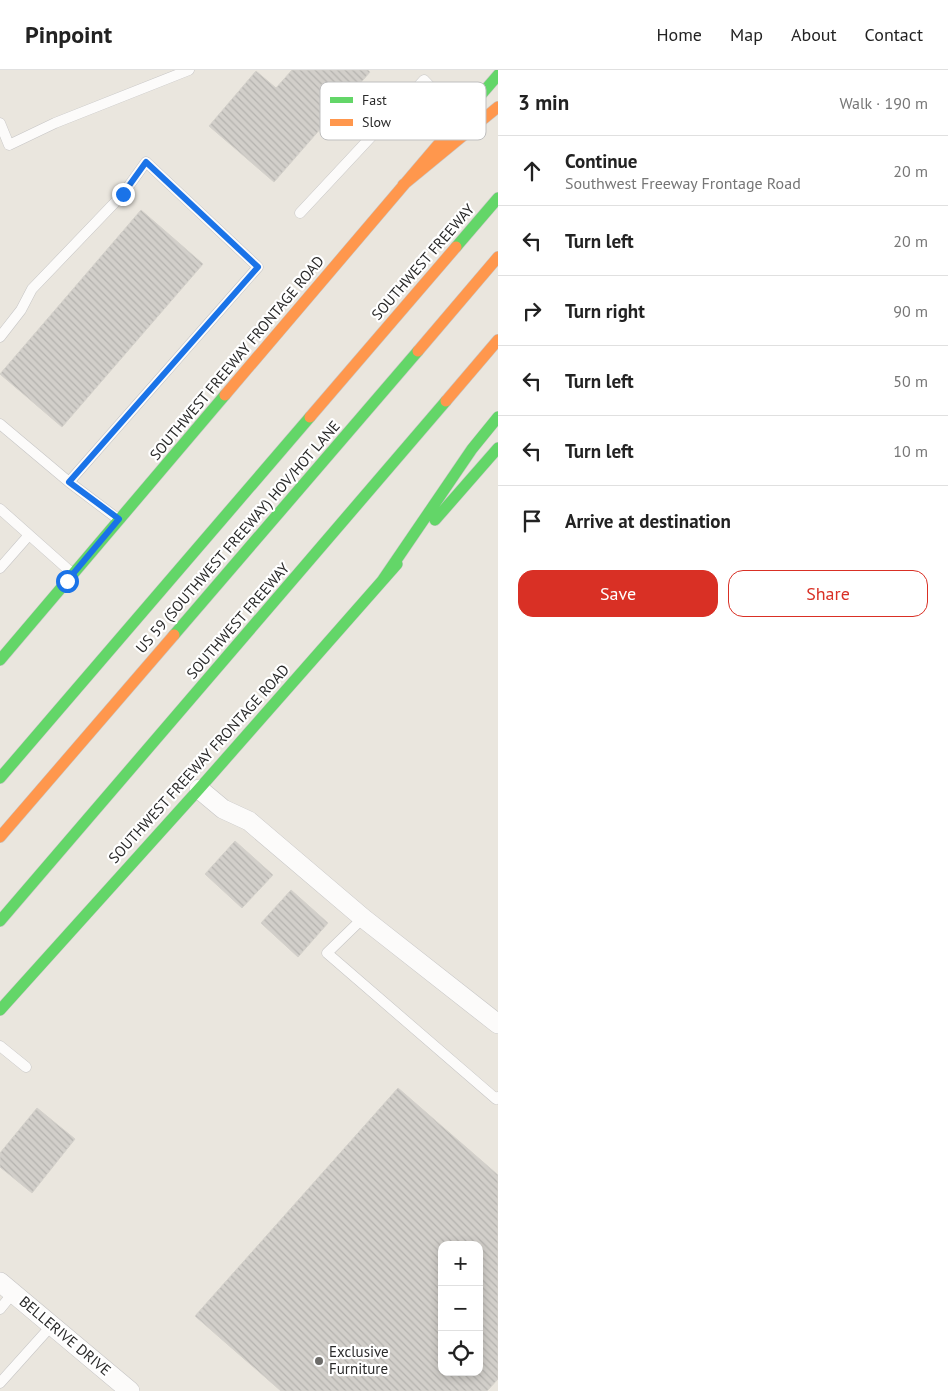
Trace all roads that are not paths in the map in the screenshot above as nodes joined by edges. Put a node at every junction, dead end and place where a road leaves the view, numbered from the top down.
1 (189, 70) edge
2 (498, 76) edge
3 (486, 90) edge
4 (498, 107) edge
5 (486, 117) edge
6 (0, 122) edge
7 (368, 140) edge
8 (442, 140) edge
9 (458, 140) edge
10 (403, 185) junction
11 (498, 198) edge
12 (300, 213) dead end
13 (498, 257) edge
14 (0, 338) edge
15 (498, 340) edge
16 (498, 417) edge
17 (0, 424) edge
18 (498, 448) edge
19 (69, 482) junction
20 (0, 509) edge
21 (119, 519) junction
22 (30, 535) junction
23 (0, 568) edge
24 (73, 574) junction
25 (382, 581) junction
26 (0, 660) edge
27 (0, 778) edge
28 (199, 789) junction
29 (0, 837) edge
30 (363, 918) junction
31 (0, 921) edge
32 (0, 1010) edge
33 (498, 1024) edge
34 (0, 1046) edge
35 (26, 1067) dead end
36 (498, 1098) edge
37 (7, 1287) edge
38 (0, 1309) edge
39 (52, 1325) junction
40 (0, 1383) edge
41 (130, 1391) edge

1 - 6 lane
2 - 3 main road, SOUTHWEST FREEWAY FRONTAGE ROAD
4 - 5 main road
7 - 12 lane
8 - 10 main road, SOUTHWEST FREEWAY FRONTAGE ROAD
9 - 10 main road
10 - 21 main road, SOUTHWEST FREEWAY FRONTAGE ROAD
11 - 27 main road, SOUTHWEST FREEWAY
13 - 29 main road, US 59 (SOUTHWEST FREEWAY) HOV/HOT LANE
14 - 19 lane
15 - 31 main road, SOUTHWEST FREEWAY
16 - 25 main road
17 - 19 lane
18 - 25 main road, SOUTHWEST FREEWAY FRONTAGE ROAD
19 - 21 lane
20 - 22 lane
21 - 24 main road, SOUTHWEST FREEWAY FRONTAGE ROAD
22 - 23 lane
22 - 24 lane
24 - 26 main road, SOUTHWEST FREEWAY FRONTAGE ROAD
25 - 28 main road, SOUTHWEST FREEWAY FRONTAGE ROAD
28 - 30 street
28 - 32 main road, SOUTHWEST FREEWAY FRONTAGE ROAD
30 - 33 street
30 - 36 lane
34 - 35 lane
37 - 38 lane
37 - 39 street, BELLERIVE DRIVE
39 - 40 lane
39 - 41 street, BELLERIVE DRIVE

